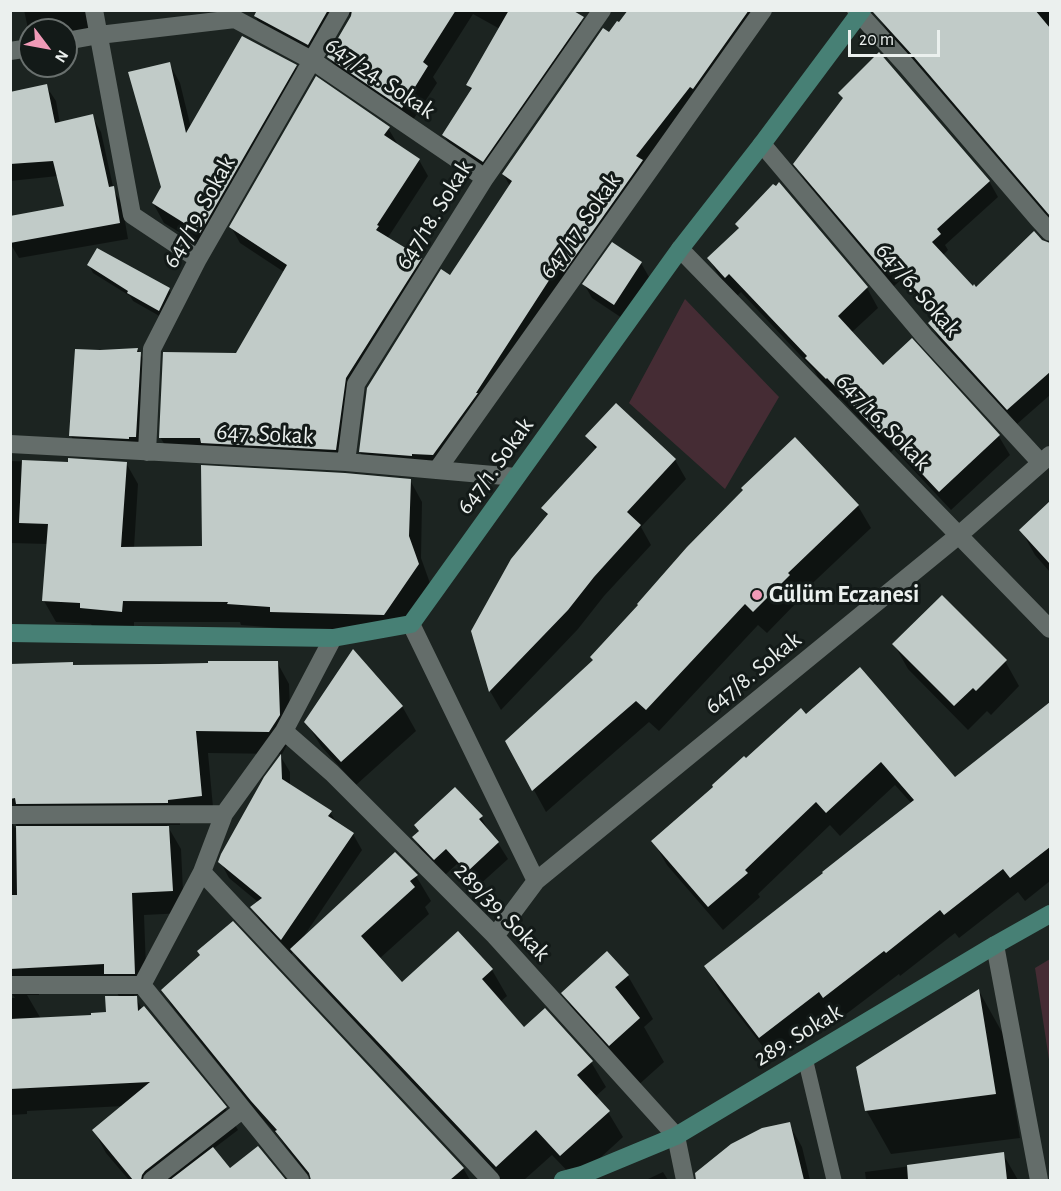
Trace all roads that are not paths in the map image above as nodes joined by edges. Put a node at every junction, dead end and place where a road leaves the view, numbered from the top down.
1 (94, 10) edge
2 (341, 10) edge
3 (602, 10) edge
4 (763, 10) edge
5 (859, 12) edge
6 (235, 15) edge
7 (99, 35) junction
8 (78, 39) edge
9 (313, 61) junction
10 (762, 144) junction
11 (485, 178) junction
12 (1050, 232) edge
13 (680, 249) junction
14 (198, 259) junction
15 (10, 444) edge
16 (147, 452) junction
17 (1046, 459) edge
18 (346, 462) junction
19 (437, 470) junction
20 (516, 477) junction
21 (959, 535) junction
22 (411, 624) junction
23 (1050, 629) edge
24 (10, 633) edge
25 (333, 638) junction
26 (284, 731) junction
27 (224, 814) junction
28 (10, 815) edge
29 (202, 872) junction
30 (536, 881) junction
31 (1050, 914) edge
32 (495, 936) junction
33 (996, 945) junction
34 (10, 985) edge
35 (142, 985) junction
36 (805, 1058) junction
37 (242, 1110) junction
38 (676, 1136) junction
39 (583, 1178) edge
40 (152, 1180) edge
41 (300, 1180) edge
42 (491, 1180) edge
43 (563, 1180) edge
44 (686, 1180) edge
45 (834, 1180) edge
46 (1039, 1180) edge

1 - 7 street
2 - 9 street, 647/19. Sokak
3 - 11 street, 647/18. Sokak
4 - 19 street, 647/17. Sokak
5 - 10 street, 647/1. Sokak
5 - 12 street
6 - 7 street, 647/24. Sokak
6 - 9 street, 647/24. Sokak
7 - 8 street, 647/24. Sokak
7 - 14 street
9 - 11 street, 647/24. Sokak
9 - 14 street, 647/19. Sokak
10 - 13 street, 647/1. Sokak
10 - 17 street, 647/6. Sokak
11 - 18 street, 647/18. Sokak
13 - 20 street, 647/1. Sokak
13 - 21 street, 647/16. Sokak
14 - 16 street, 647/19. Sokak
15 - 16 street, 647. Sokak
16 - 18 street, 647. Sokak
17 - 21 street, 647/8. Sokak
18 - 19 street, 647. Sokak
19 - 20 street, 647. Sokak
20 - 22 street, 647/1. Sokak
21 - 23 street, 647/16. Sokak
21 - 30 street, 647/8. Sokak
22 - 25 street
22 - 30 street
24 - 25 street
25 - 26 street
26 - 27 street
26 - 32 street, 289/39. Sokak
27 - 28 street
27 - 29 street
29 - 35 street
29 - 42 street
30 - 32 street, 647/8. Sokak
31 - 33 street, 289. Sokak
32 - 38 street, 289/39. Sokak
33 - 36 street, 289. Sokak
33 - 46 street
34 - 35 street
35 - 37 street
36 - 38 street, 289. Sokak
36 - 45 lane
37 - 40 street
37 - 41 street
38 - 39 street, 289. Sokak
38 - 44 street
39 - 43 street, 289. Sokak

